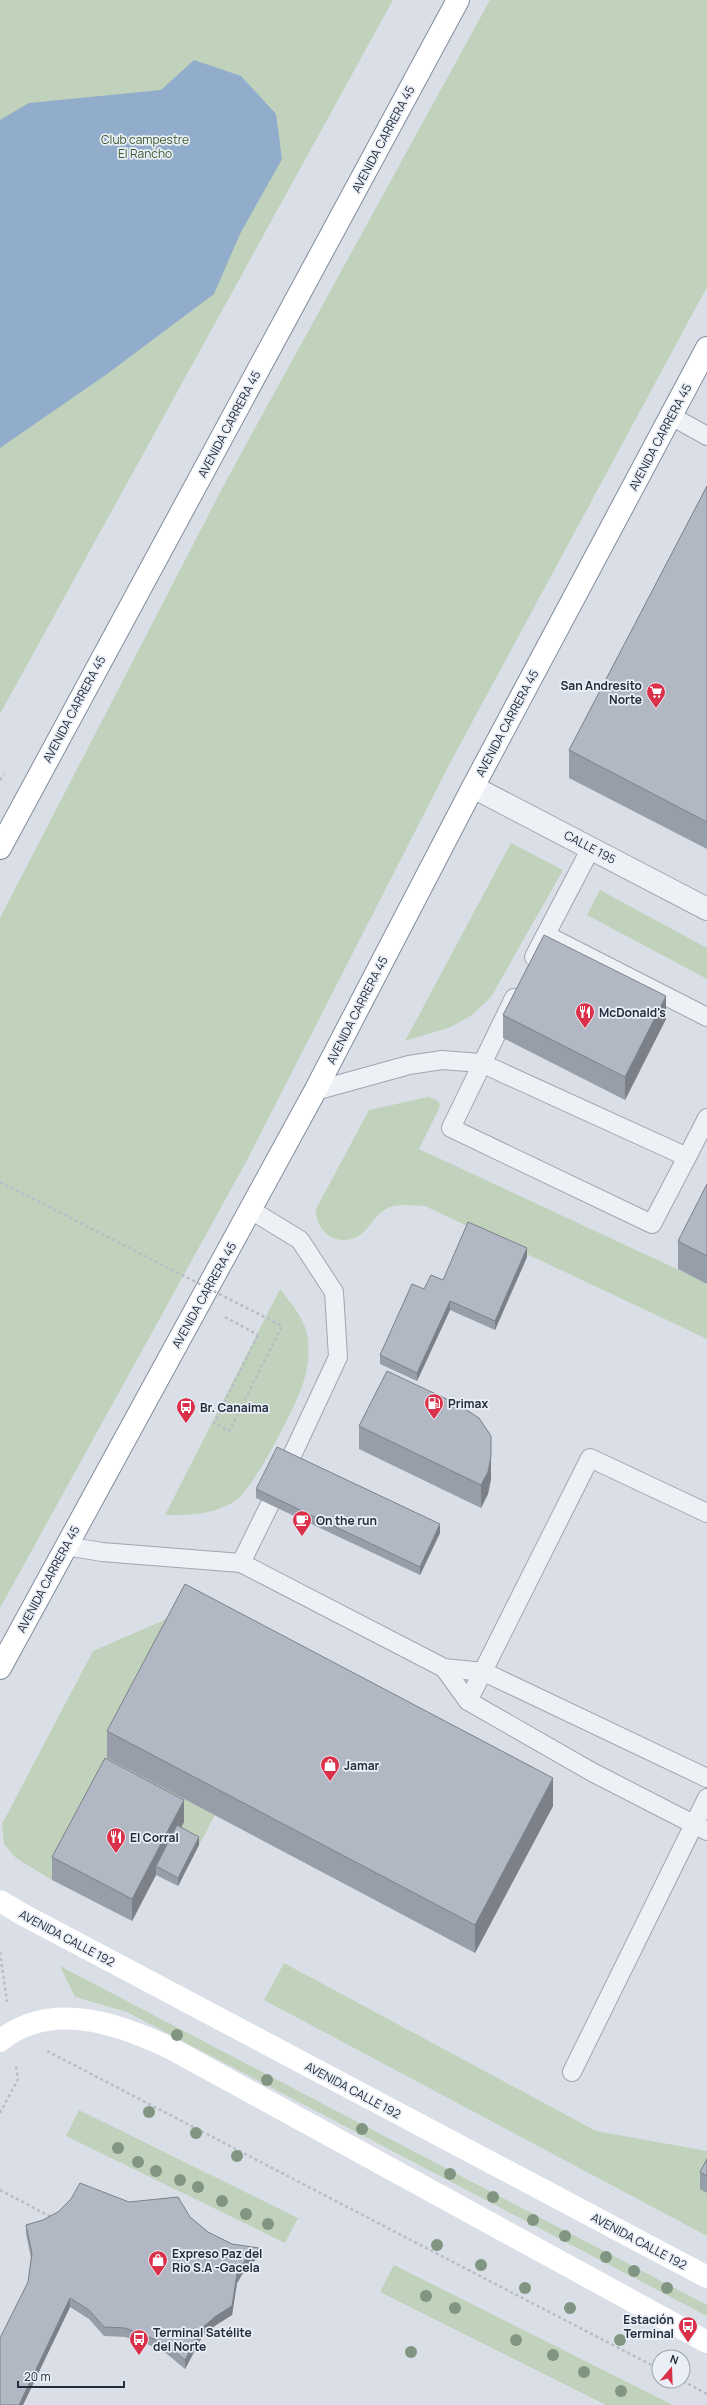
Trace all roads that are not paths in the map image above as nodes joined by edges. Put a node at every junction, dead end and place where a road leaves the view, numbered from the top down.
1 (458, 0) edge
2 (707, 348) edge
3 (671, 416) junction
4 (707, 436) edge
5 (473, 787) junction
6 (0, 848) edge
7 (591, 848) junction
8 (707, 909) edge
9 (546, 935) junction
10 (707, 1017) edge
11 (481, 1063) junction
12 (315, 1091) junction
13 (707, 1118) edge
14 (687, 1157) junction
15 (251, 1210) junction
16 (289, 1462) edge
17 (270, 1504) edge
18 (707, 1513) edge
19 (66, 1546) junction
20 (241, 1563) junction
21 (0, 1668) edge
22 (444, 1668) junction
23 (484, 1672) junction
24 (468, 1701) junction
25 (707, 1778) edge
26 (707, 1798) edge
27 (700, 1828) edge
28 (0, 1900) edge
29 (6, 2036) edge
30 (572, 2072) dead end
31 (707, 2277) edge
32 (707, 2342) edge

1 - 6 main road, AVENIDA CARRERA 45
2 - 3 main road, AVENIDA CARRERA 45
3 - 4 lane
3 - 5 main road, AVENIDA CARRERA 45
5 - 7 street, CALLE 195
5 - 12 main road, AVENIDA CARRERA 45
7 - 8 street, CALLE 195
7 - 9 lane
9 - 10 lane
9 - 11 lane
11 - 12 lane
11 - 14 lane
11 - 14 lane
12 - 15 main road, AVENIDA CARRERA 45
13 - 14 lane
15 - 16 lane
15 - 19 main road, AVENIDA CARRERA 45
17 - 20 lane
18 - 23 lane
19 - 20 lane
19 - 21 main road, AVENIDA CARRERA 45
20 - 22 lane
22 - 23 lane
22 - 24 lane
23 - 24 lane
23 - 25 lane
24 - 27 lane
26 - 27 lane
27 - 30 lane
28 - 31 main road, AVENIDA CALLE 192
29 - 32 main road

